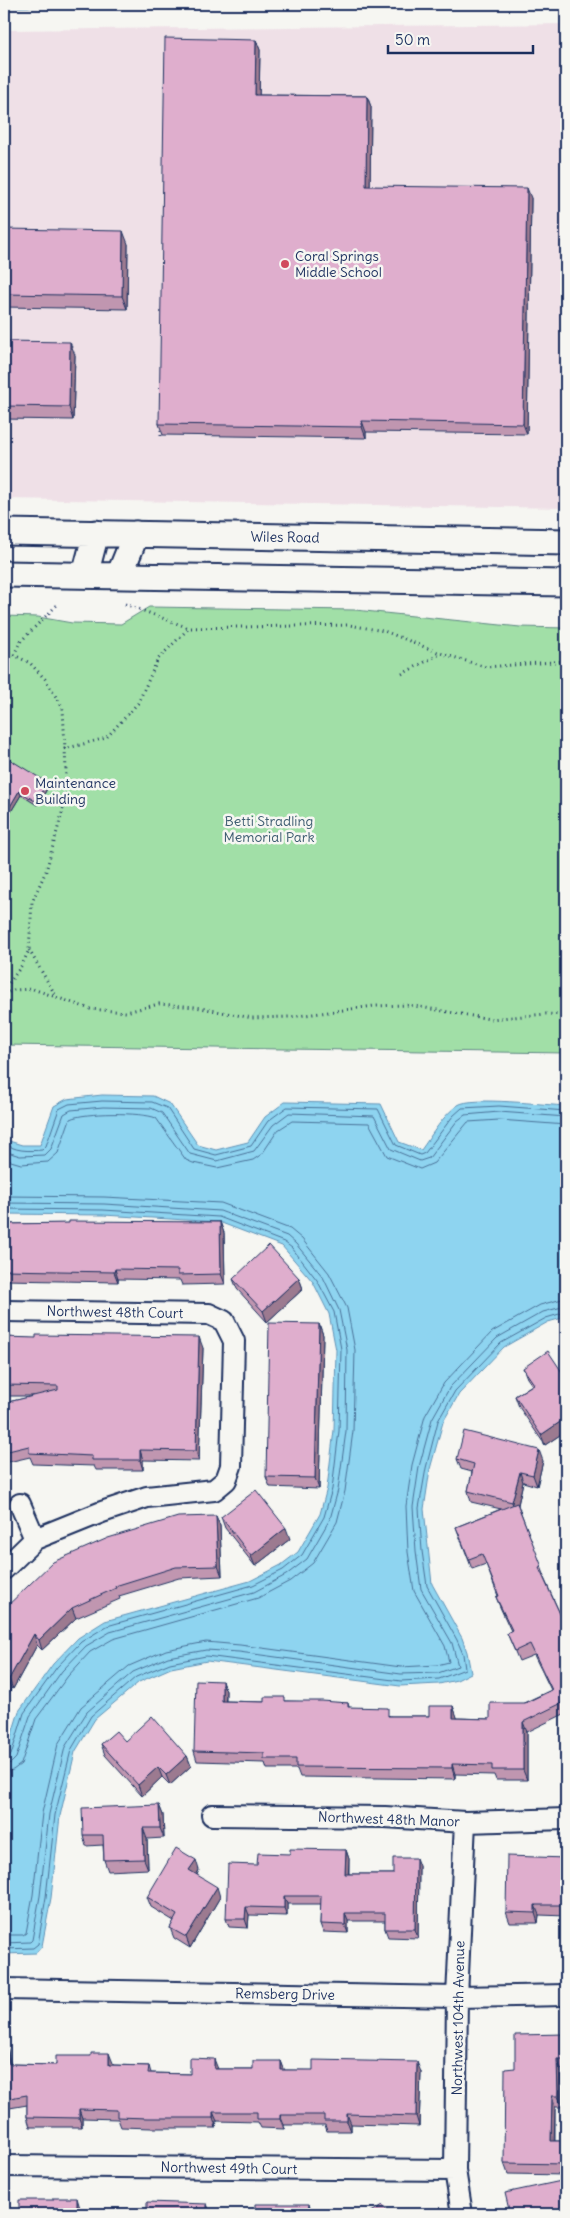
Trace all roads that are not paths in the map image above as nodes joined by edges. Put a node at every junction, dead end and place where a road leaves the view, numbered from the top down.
1 (4, 532) edge
2 (96, 533) junction
3 (136, 534) junction
4 (566, 542) edge
5 (4, 574) edge
6 (85, 575) junction
7 (119, 576) junction
8 (566, 583) edge
9 (4, 1311) edge
10 (20, 1504) dead end
11 (35, 1539) junction
12 (4, 1569) edge
13 (212, 1814) dead end
14 (566, 1818) edge
15 (465, 1822) junction
16 (4, 1989) edge
17 (566, 1995) edge
18 (457, 1997) junction
19 (4, 2166) edge
20 (455, 2170) junction
21 (462, 2214) edge

1 - 2 main road, Wiles Road
2 - 3 main road, Wiles Road
2 - 6 main road
3 - 4 main road, Wiles Road
3 - 7 main road
5 - 6 main road
6 - 7 main road
7 - 8 main road
9 - 11 street, Northwest 48th Court
10 - 11 street
11 - 12 street
13 - 15 street, Northwest 48th Manor
14 - 15 street, Northwest 48th Manor
15 - 18 street, Northwest 104th Avenue
16 - 18 street, Remsberg Drive
17 - 18 street, Remsberg Drive
18 - 20 street, Northwest 104th Avenue
19 - 20 street, Northwest 49th Court
20 - 21 street, Northwest 104th Avenue

